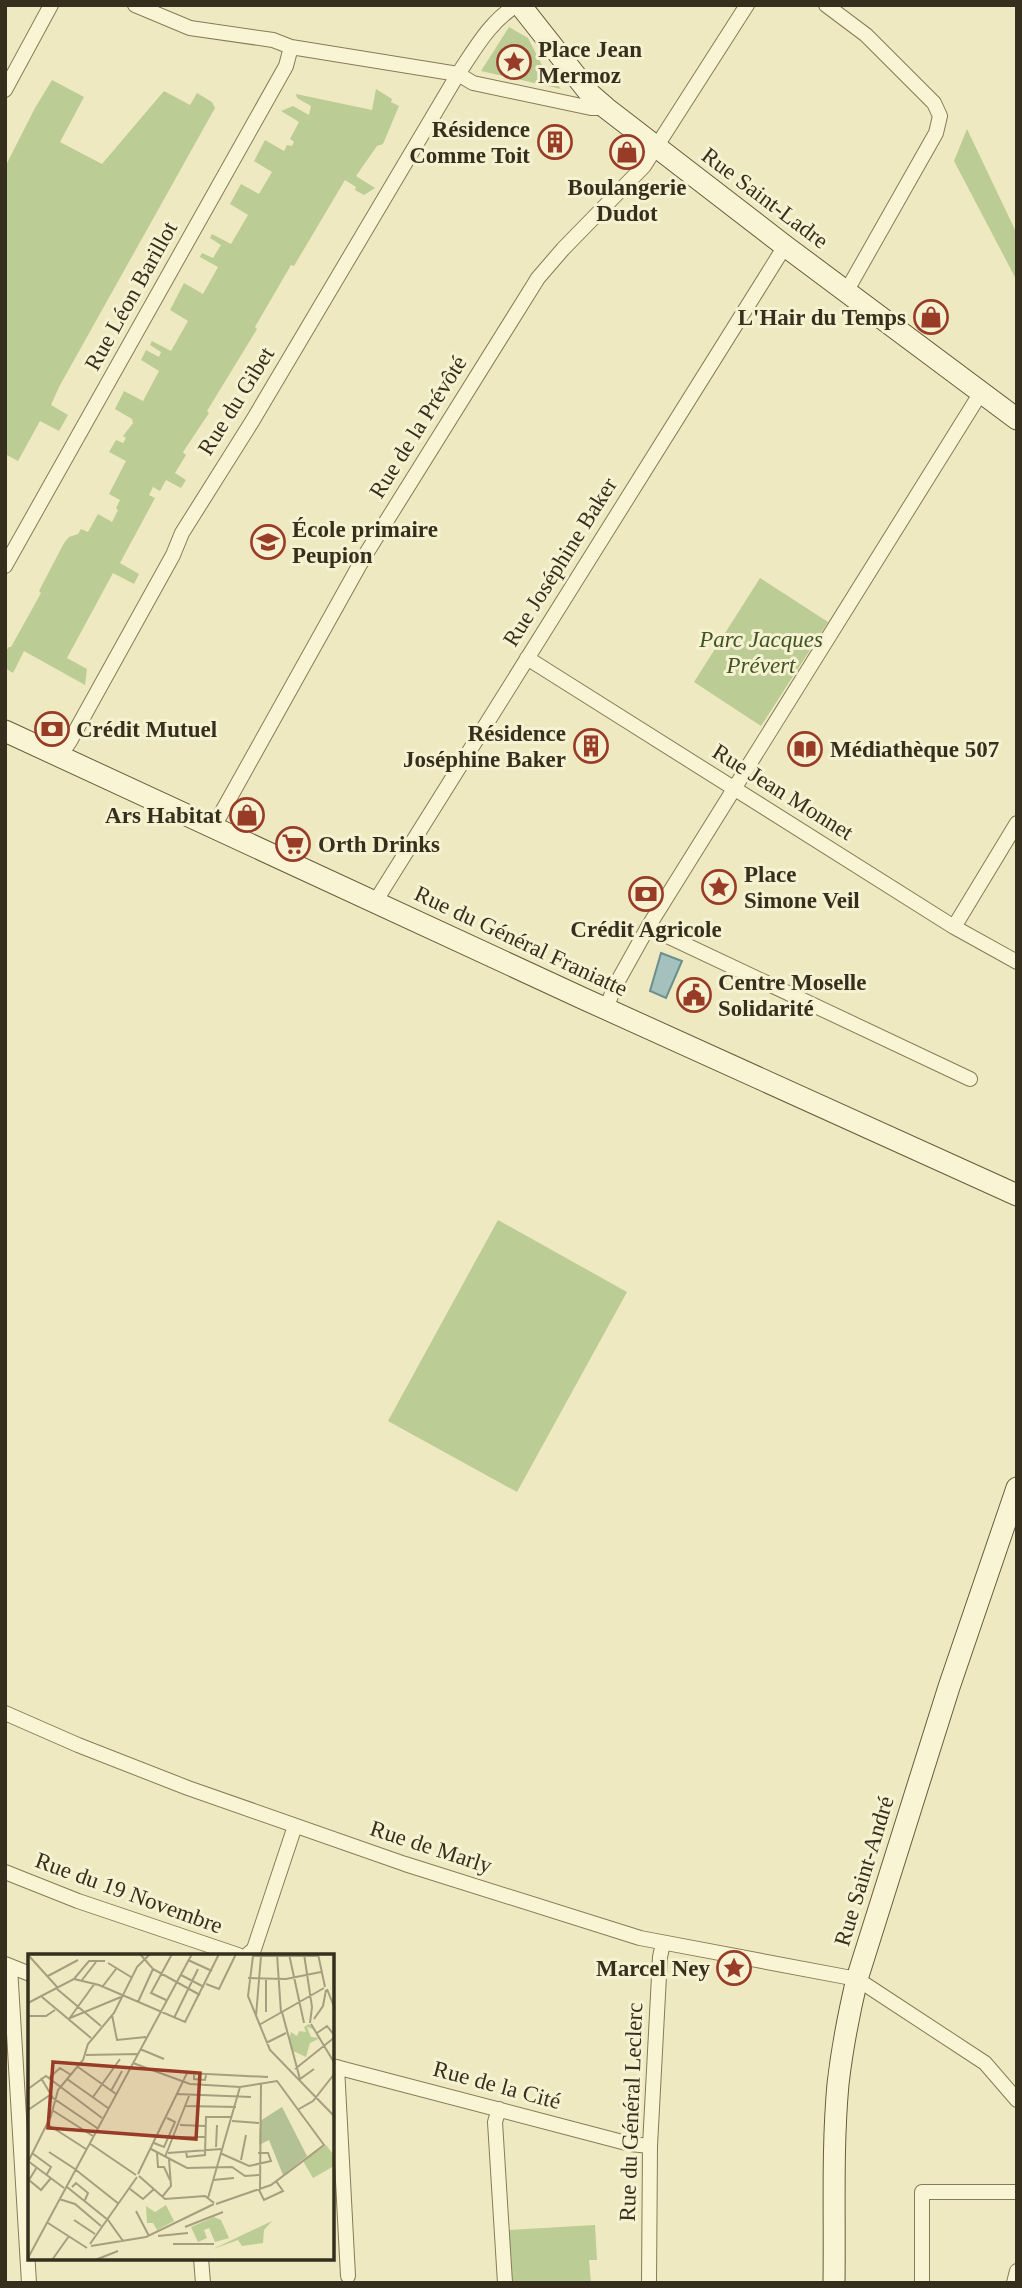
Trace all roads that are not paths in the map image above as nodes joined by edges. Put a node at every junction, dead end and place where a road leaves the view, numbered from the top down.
1 (51, 5) edge
2 (135, 5) edge
3 (519, 5) edge
4 (747, 5) edge
5 (826, 5) edge
6 (291, 47) junction
7 (458, 74) junction
8 (5, 90) edge
9 (606, 108) junction
10 (656, 148) junction
11 (785, 246) junction
12 (846, 292) junction
13 (980, 394) junction
14 (1017, 419) edge
15 (5, 566) edge
16 (527, 658) junction
17 (5, 731) edge
18 (60, 756) junction
19 (735, 789) junction
20 (1017, 823) edge
21 (213, 828) junction
22 (375, 902) junction
23 (648, 927) junction
24 (954, 928) junction
25 (1017, 962) edge
26 (606, 1009) junction
27 (970, 1079) dead end
28 (1017, 1195) edge
29 (1017, 1488) edge
30 (5, 1713) edge
31 (295, 1826) junction
32 (5, 1872) edge
33 (663, 1943) junction
34 (235, 1954) edge
35 (248, 1954) edge
36 (8, 1965) edge
37 (28, 1973) edge
38 (857, 1979) junction
39 (335, 2067) edge
40 (1017, 2100) edge
41 (499, 2109) junction
42 (650, 2146) junction
43 (1017, 2192) edge
44 (201, 2260) edge
45 (1017, 2272) edge
46 (348, 2276) dead end
47 (29, 2283) edge
48 (202, 2283) edge
49 (505, 2283) edge
50 (649, 2283) edge
51 (834, 2283) edge
52 (922, 2283) edge
53 (1013, 2283) edge

1 - 8 street
2 - 6 street
3 - 7 street
3 - 9 street, Rue Saint-Ladre
4 - 10 street, Rue de la Prévôté
5 - 12 street
6 - 7 street
6 - 15 street, Rue Léon Barillot
7 - 9 street
7 - 18 street, Rue du Gibet
9 - 10 street, Rue Saint-Ladre
10 - 11 street, Rue Saint-Ladre
10 - 21 street, Rue de la Prévôté
11 - 12 street, Rue Saint-Ladre
11 - 16 street, Rue Joséphine Baker
12 - 13 street, Rue Saint-Ladre
13 - 14 street, Rue Saint-Ladre
13 - 19 street
16 - 19 street, Rue Jean Monnet
16 - 22 street, Rue Joséphine Baker
17 - 18 street, Rue du Général Franiatte
18 - 21 street, Rue du Général Franiatte
19 - 23 street
19 - 24 street, Rue Jean Monnet
20 - 24 street
21 - 22 street, Rue du Général Franiatte
22 - 26 street, Rue du Général Franiatte
23 - 26 street
23 - 27 street
24 - 25 street, Rue Jean Monnet
26 - 28 street, Rue du Général Franiatte
29 - 38 street, Rue Saint-André
30 - 31 street, Rue de Marly
31 - 33 street, Rue de Marly
31 - 35 street, Rue du 19 Novembre
32 - 34 street, Rue du 19 Novembre
33 - 38 street, Rue de Marly
33 - 42 street, Rue du Général Leclerc
36 - 37 street
36 - 47 street
38 - 40 street
38 - 51 street, Rue Saint-André
39 - 41 street, Rue de la Cité
39 - 46 street
41 - 42 street, Rue de la Cité
41 - 49 street
42 - 50 street, Rue du Général Leclerc
43 - 52 street
44 - 48 street
45 - 53 street

